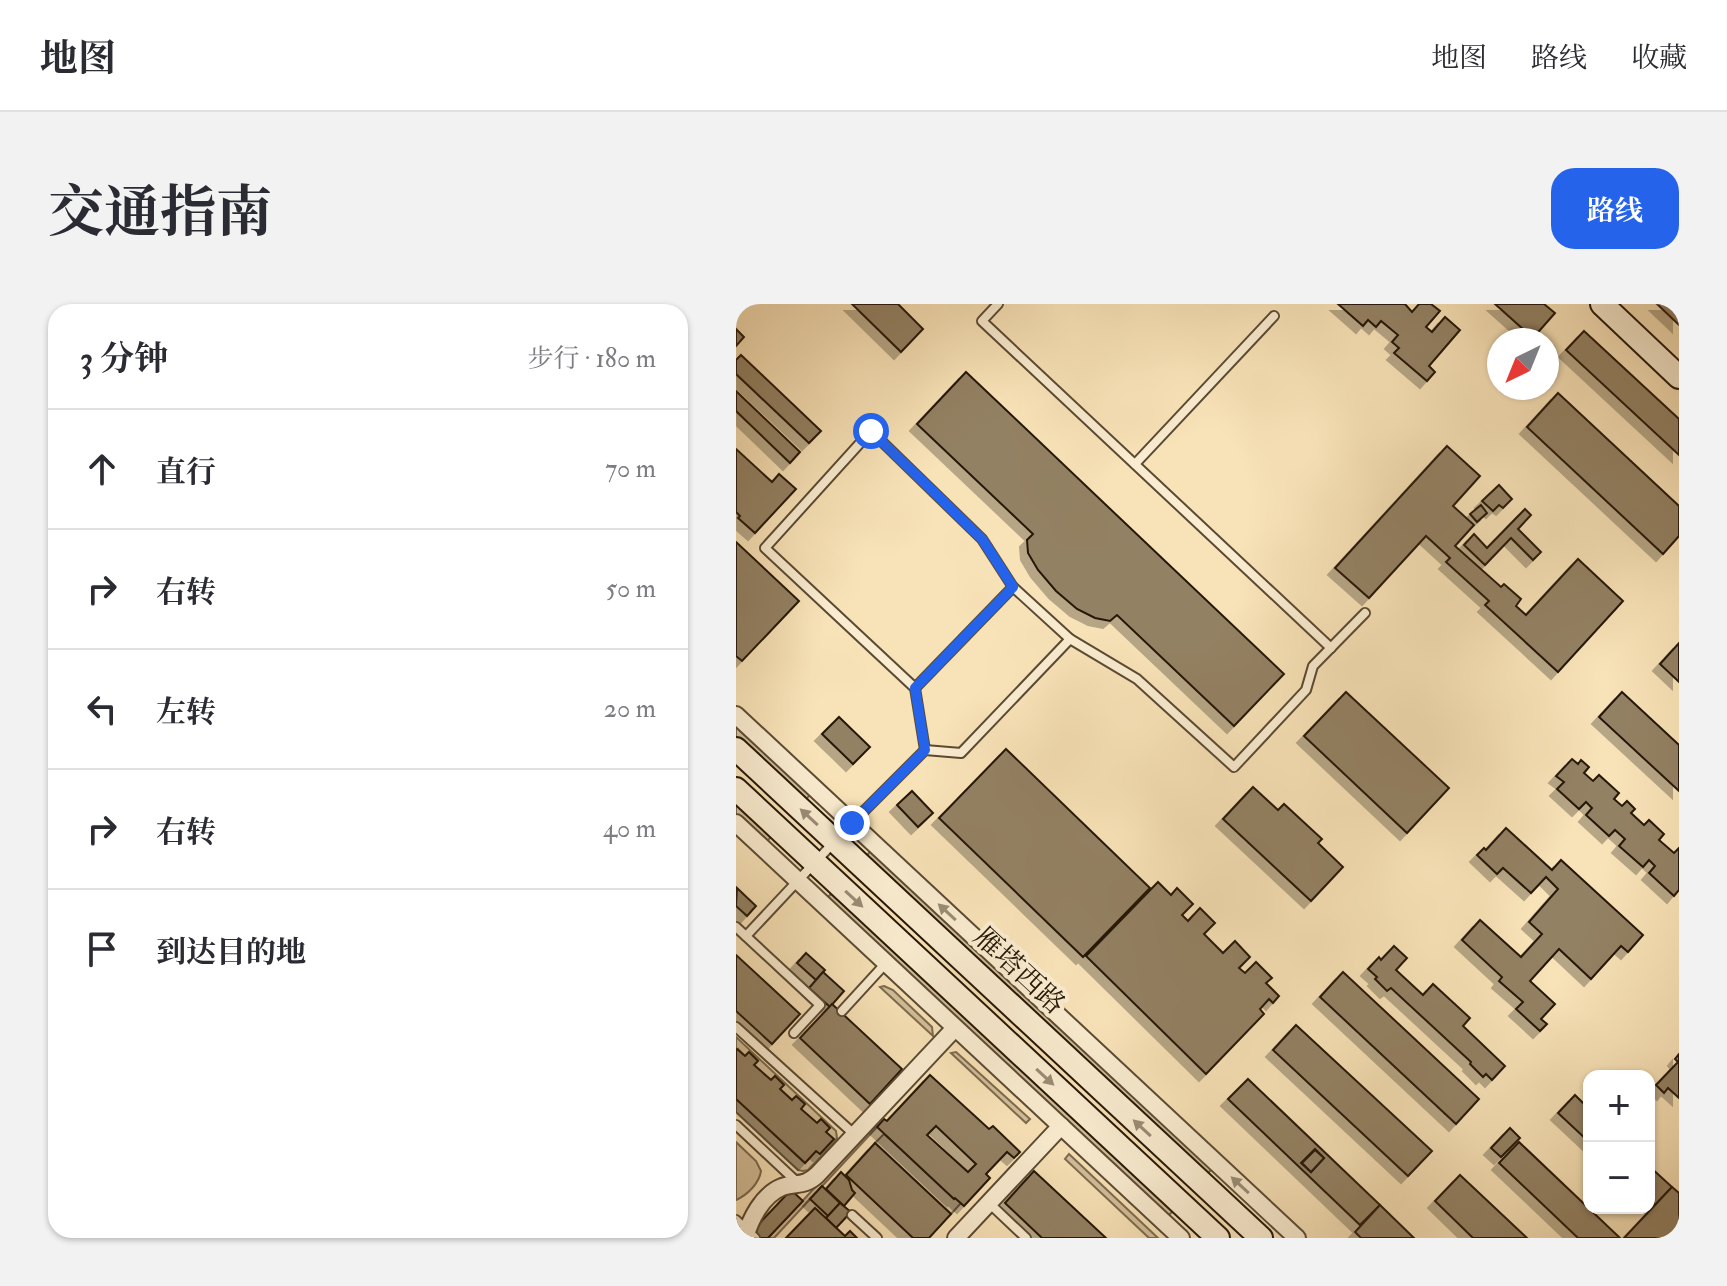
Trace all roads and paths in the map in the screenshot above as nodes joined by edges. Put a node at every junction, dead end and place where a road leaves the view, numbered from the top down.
1 (998, 304) edge
2 (1602, 304) edge
3 (1274, 316) dead end
4 (1679, 377) edge
5 (1135, 464) junction
6 (1013, 587) junction
7 (1365, 613) dead end
8 (1070, 639) junction
9 (1331, 648) junction
10 (915, 688) junction
11 (736, 715) edge
12 (736, 749) edge
13 (925, 750) junction
14 (736, 789) edge
15 (736, 823) edge
16 (852, 823) junction
17 (835, 841) junction
18 (814, 862) junction
19 (797, 880) junction
20 (736, 927) edge
21 (746, 936) junction
22 (886, 963) junction
23 (842, 1011) dead end
24 (736, 1027) edge
25 (955, 1028) junction
26 (794, 1033) dead end
27 (736, 1125) edge
28 (1061, 1126) junction
29 (855, 1135) junction
30 (800, 1184) junction
31 (989, 1203) junction
32 (852, 1215) dead end
33 (1236, 1215) junction
34 (746, 1232) edge
35 (1216, 1237) edge
36 (877, 1238) edge
37 (956, 1238) edge
38 (1026, 1238) edge
39 (1181, 1238) edge
40 (1261, 1238) edge
41 (1297, 1238) edge

1 - 5 lane
2 - 4 main road
3 - 5 lane
5 - 9 lane
6 - 8 lane
6 - 10 lane
6 - 10 lane
7 - 9 lane
8 - 9 lane
8 - 13 lane
10 - 13 lane
11 - 16 street
17 -> 12 main road, 雁塔西路
13 - 16 lane
14 - 18 main road
15 - 19 street
16 - 17 lane
41 -> 16 street
17 - 18 lane
33 -> 17 main road, 雁塔西路
18 - 19 lane
18 -> 35 main road
19 - 21 lane
19 - 22 street
20 - 21 lane
21 - 26 lane
22 - 23 lane
22 - 25 street
24 - 29 lane
25 - 28 street
25 - 29 street
27 - 30 lane
28 - 31 street
28 - 39 street
29 - 30 street
30 - 34 street
31 - 37 street
31 - 38 lane
32 - 36 lane
33 - 35 main road
33 - 40 main road, 雁塔西路

